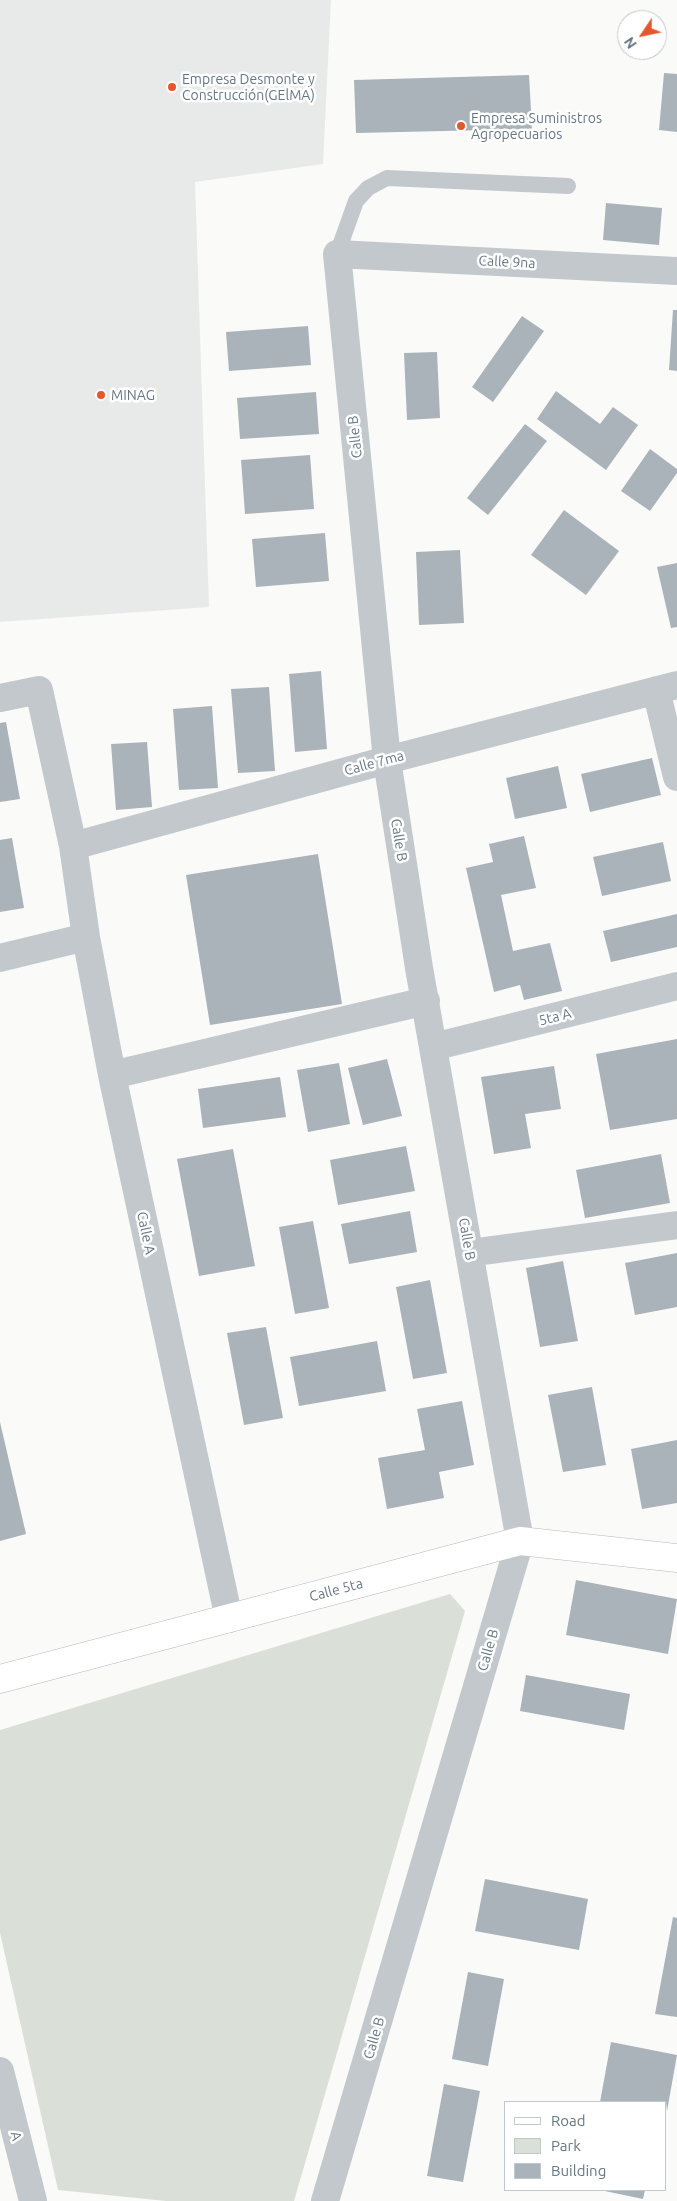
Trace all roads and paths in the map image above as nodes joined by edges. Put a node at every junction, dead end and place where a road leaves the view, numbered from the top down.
1 (568, 186) dead end
2 (337, 254) junction
3 (677, 271) edge
4 (667, 688) edge
5 (0, 698) edge
6 (387, 760) junction
7 (677, 777) edge
8 (73, 846) junction
9 (86, 937) junction
10 (0, 958) edge
11 (677, 986) edge
12 (426, 1002) junction
13 (433, 1047) junction
14 (112, 1075) junction
15 (677, 1225) edge
16 (469, 1253) junction
17 (520, 1541) junction
18 (677, 1558) edge
19 (229, 1619) junction
20 (0, 1679) edge
21 (0, 2071) edge
22 (33, 2201) edge
23 (326, 2201) edge

1 - 2 lane
2 - 3 street, Calle 9na
2 - 6 street, Calle B
4 - 6 street, Calle 7ma
4 - 7 street
5 - 8 street, Calle A
6 - 8 street, Calle 7ma
6 - 12 street, Calle B
8 - 9 street, Calle A
9 - 10 street
9 - 14 street, Calle A
11 - 13 street, 5ta A
12 - 13 street, Calle B
12 - 14 street
13 - 16 street, Calle B
14 - 19 street, Calle A
15 - 16 street
16 - 17 street, Calle B
17 - 18 street, Calle 5ta
17 - 19 street, Calle 5ta
17 - 23 street, Calle B
19 - 20 street, Calle 5ta
21 - 22 street, A

